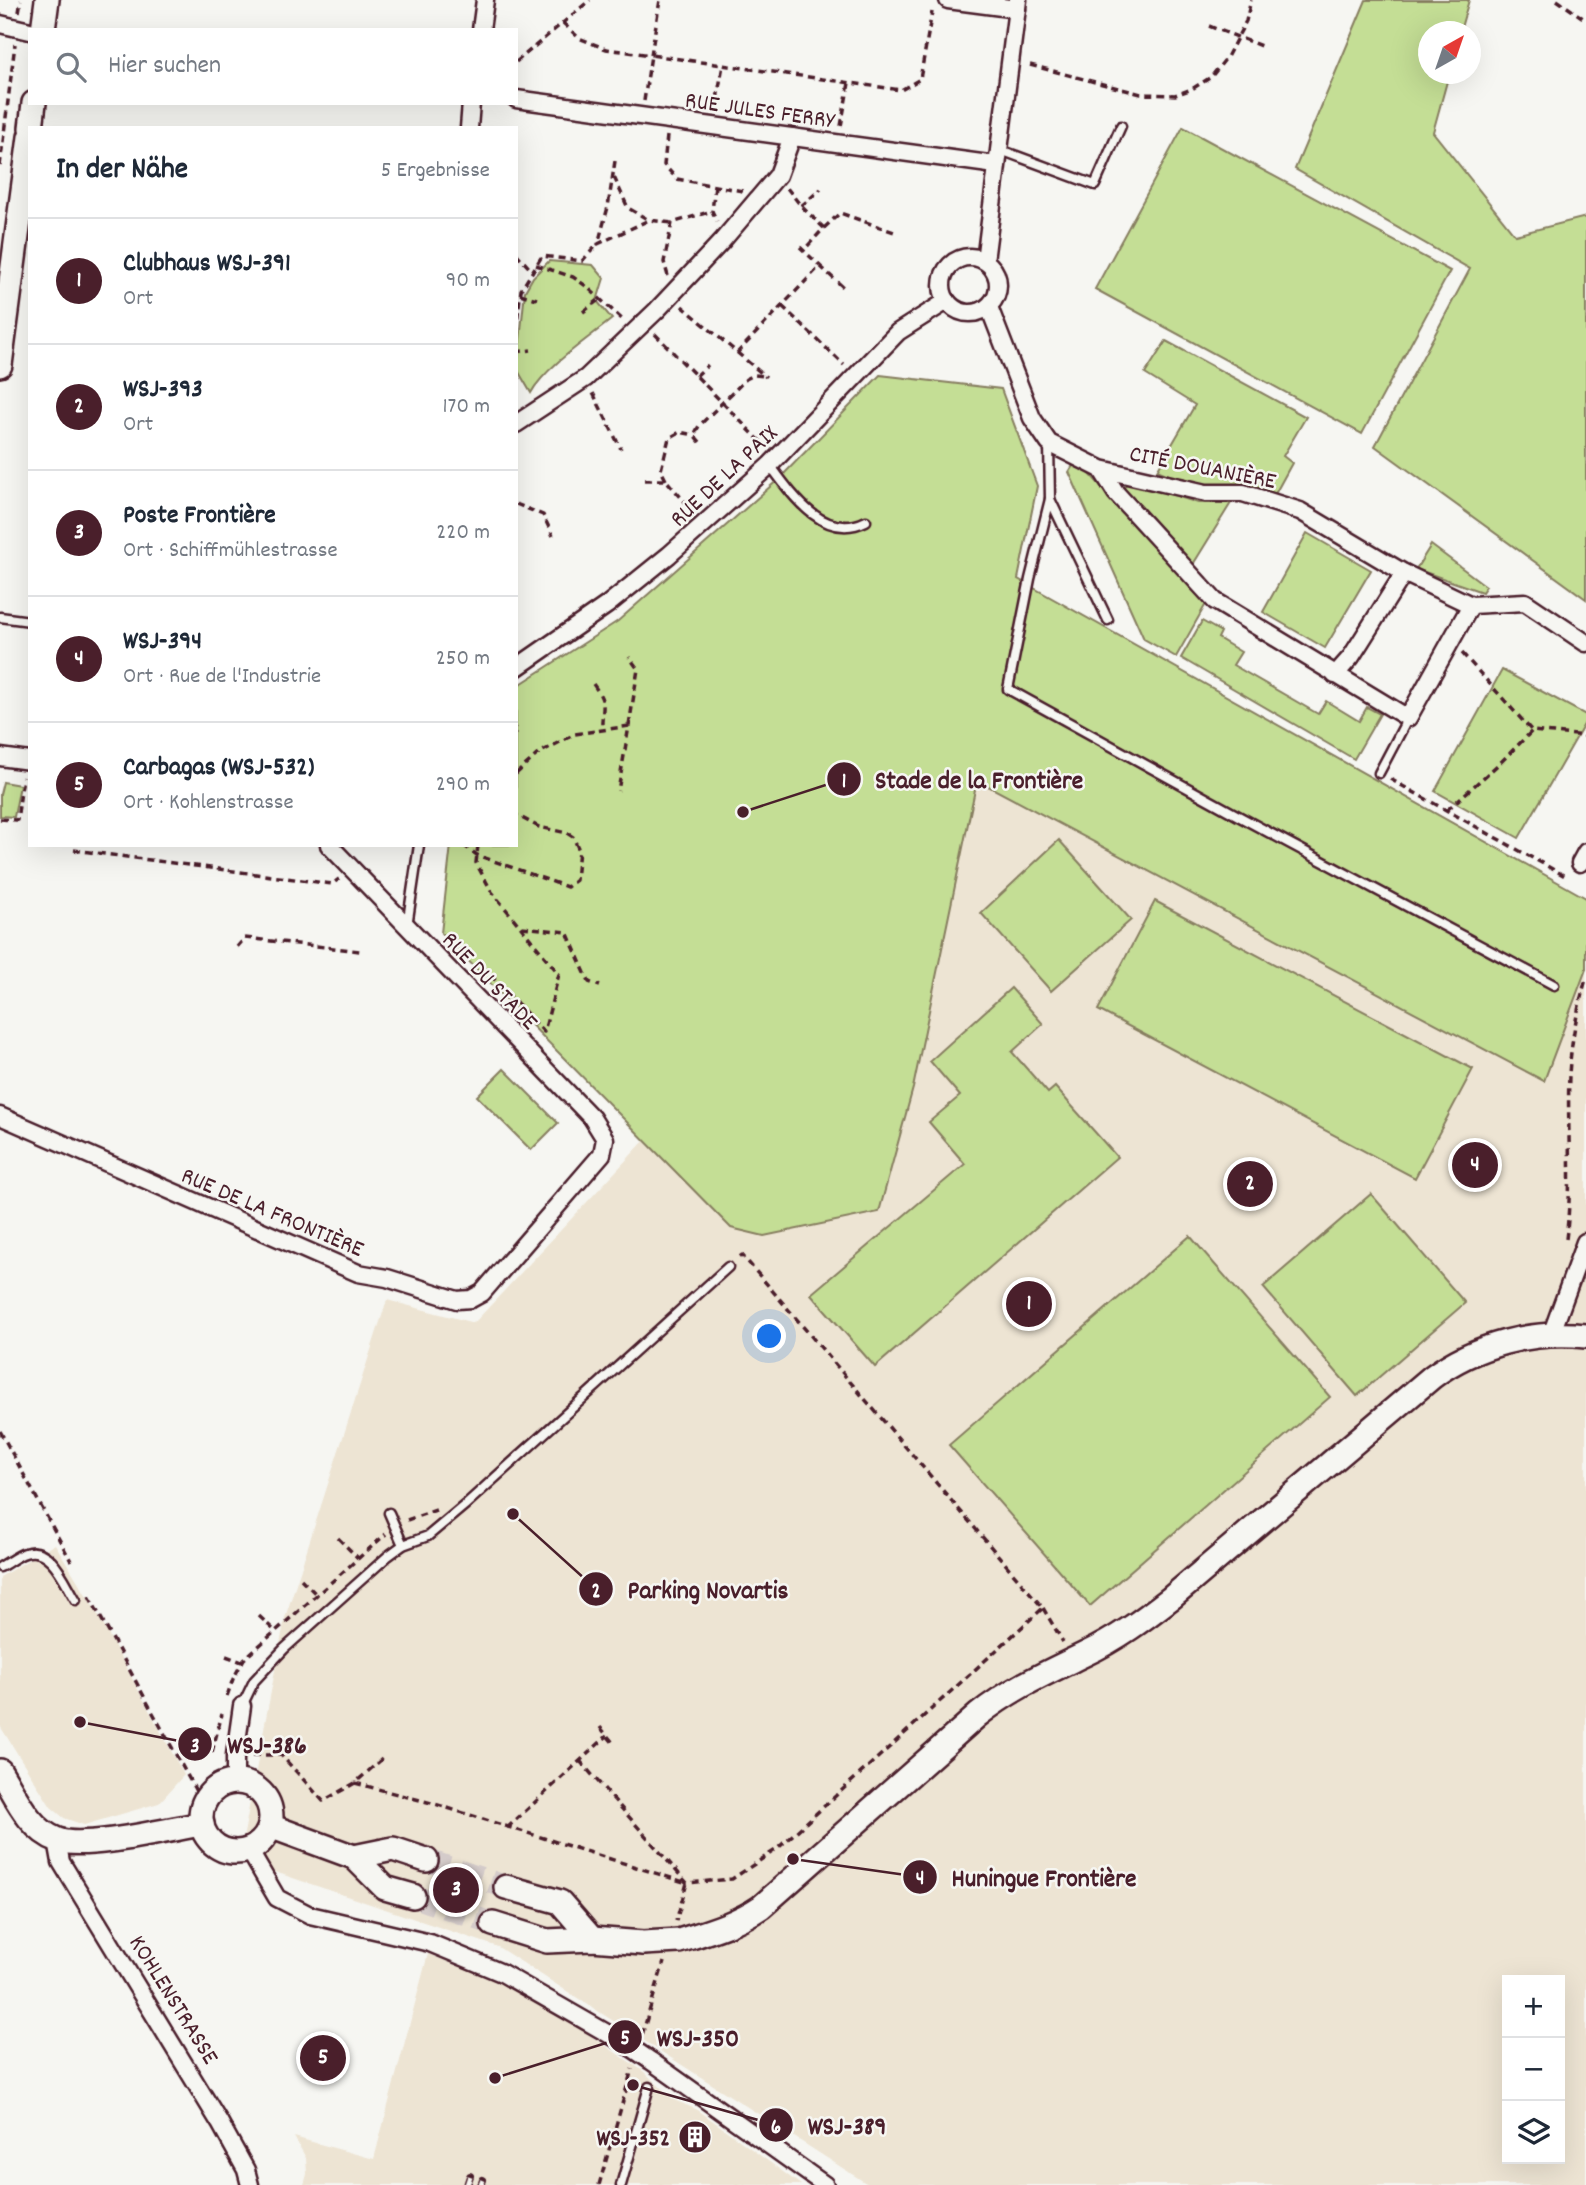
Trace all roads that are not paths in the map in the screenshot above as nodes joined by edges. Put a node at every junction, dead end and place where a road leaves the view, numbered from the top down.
1 (47, 0) edge
2 (485, 0) edge
3 (948, 0) edge
4 (1017, 4) edge
5 (0, 24) edge
6 (43, 28) edge
7 (481, 28) edge
8 (23, 29) edge
9 (518, 99) edge
10 (34, 105) edge
11 (471, 105) edge
12 (31, 126) edge
13 (469, 126) edge
14 (1121, 126) dead end
15 (792, 137) junction
16 (28, 149) edge
17 (997, 157) junction
18 (985, 261) junction
19 (5, 285) edge
20 (947, 301) junction
21 (989, 307) junction
22 (0, 365) edge
23 (518, 423) edge
24 (1049, 443) junction
25 (773, 461) junction
26 (1101, 469) junction
27 (1050, 499) junction
28 (866, 521) dead end
29 (1404, 573) junction
30 (1471, 605) junction
31 (0, 617) edge
32 (1108, 620) dead end
33 (28, 621) edge
34 (1586, 643) edge
35 (518, 666) edge
36 (1335, 675) junction
37 (1408, 718) junction
38 (0, 757) edge
39 (28, 761) edge
40 (1379, 772) road end
41 (331, 847) edge
42 (419, 847) edge
43 (407, 926) junction
44 (1554, 985) dead end
45 (0, 1116) edge
46 (602, 1154) joint
47 (1586, 1234) edge
48 (1586, 1242) edge
49 (1586, 1250) edge
50 (728, 1267) road end
51 (1551, 1335) junction
52 (1586, 1336) edge
53 (389, 1513) dead end
54 (403, 1545) junction
55 (0, 1567) edge
56 (76, 1600) dead end
57 (242, 1706) joint
58 (0, 1771) edge
59 (235, 1781) junction
60 (202, 1814) junction
61 (270, 1826) junction
62 (57, 1840) junction
63 (248, 1850) junction
64 (354, 1857) junction
65 (426, 1860) tunnel mouth
66 (506, 1887) tunnel mouth
67 (413, 1896) tunnel mouth
68 (493, 1924) tunnel mouth
69 (592, 1939) junction
70 (649, 2087) dead end
71 (250, 2185) edge
72 (621, 2185) edge
73 (825, 2185) edge

1 - 6 main road
2 - 7 street
3 - 4 street
4 - 17 street
5 - 8 street
9 - 15 street, RUE JULES FERRY
10 - 12 main road
11 - 13 street
14 - 17 lane
15 - 17 street, RUE JULES FERRY
15 - 23 street
16 - 19 main road
17 - 18 street
18 - 20 street
18 - 21 street
19 - 22 main road
20 - 21 street
20 - 25 street, RUE DE LA PAIX
21 - 24 street
24 - 26 street, CITÉ DOUANIÈRE
24 - 27 lane
25 - 28 lane
25 - 35 street, RUE DE LA PAIX
26 - 29 street, CITÉ DOUANIÈRE
26 - 36 street, CITÉ DOUANIÈRE
27 - 32 lane
27 - 44 lane
29 - 30 street, CITÉ DOUANIÈRE
29 - 36 street
30 - 34 street, CITÉ DOUANIÈRE
30 - 37 street
31 - 33 lane
36 - 37 street, CITÉ DOUANIÈRE
37 - 40 lane
38 - 39 street
41 - 43 street, RUE DU STADE
42 - 43 lane
43 - 46 street, RUE DU STADE
45 - 46 street, RUE DE LA FRONTIÈRE
47 - 48 street
48 - 49 street
48 - 51 street
50 - 54 lane
51 - 52 main road
51 - 69 main road, bridge
53 - 54 lane
54 - 57 lane
55 - 56 lane
57 - 59 street
58 - 62 main road
59 - 60 main road
59 - 61 main road
60 - 62 main road
60 - 63 main road
61 - 63 main road
61 - 64 main road
62 - 71 street, KOHLENSTRASSE
63 - 73 street, bridge
64 - 65 main road
64 - 67 main road
66 - 69 main road
68 - 69 main road
70 - 72 lane

